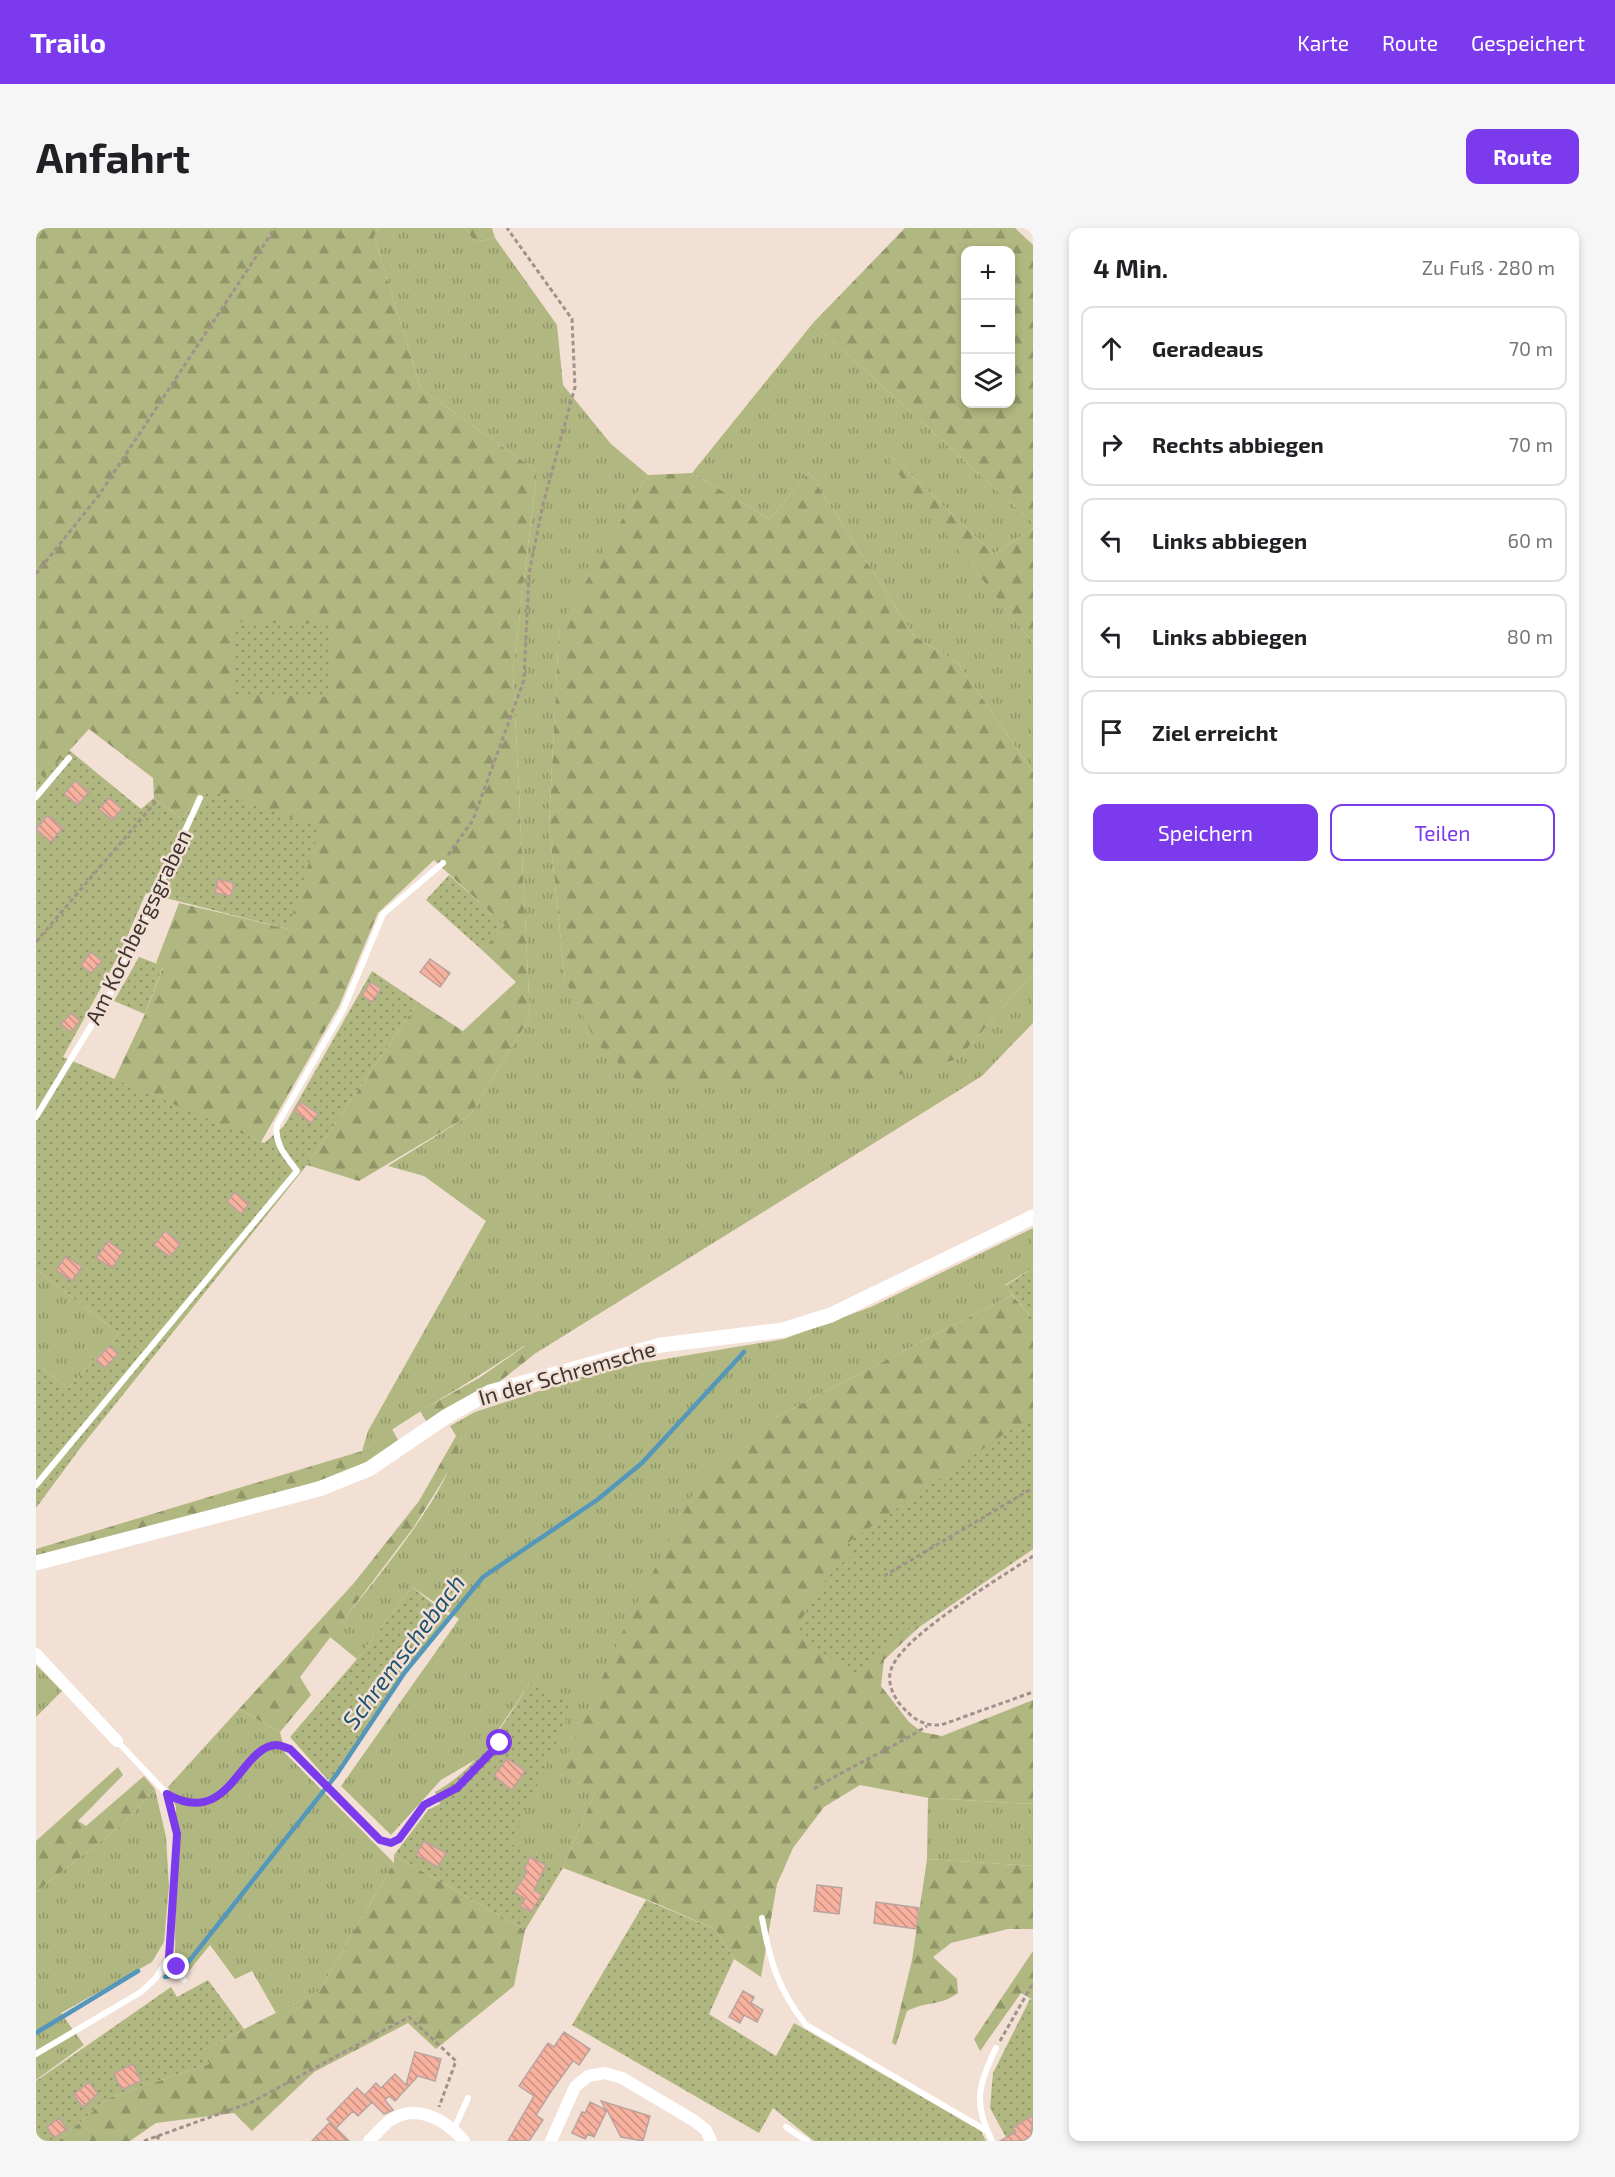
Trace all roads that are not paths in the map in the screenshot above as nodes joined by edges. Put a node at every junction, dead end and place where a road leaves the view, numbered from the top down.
1 (69, 758) dead end
2 (36, 797) edge
3 (200, 798) dead end
4 (443, 863) road end
5 (36, 1117) edge
6 (1033, 1217) edge
7 (36, 1485) edge
8 (36, 1563) edge
9 (36, 1654) edge
10 (117, 1741) joint
11 (762, 1918) dead end
12 (169, 1958) junction
13 (184, 1980) dead end
14 (996, 2048) road end
15 (36, 2054) edge
16 (468, 2098) dead end
17 (786, 2127) dead end
18 (454, 2129) junction
19 (987, 2131) junction
20 (369, 2141) edge
21 (464, 2141) edge
22 (551, 2141) edge
23 (711, 2141) edge
24 (807, 2141) edge
25 (992, 2141) edge

1 - 2 lane
3 - 5 lane, Am Kochbergsgraben
4 - 7 lane
6 - 8 street, In der Schremsche
9 - 10 street
10 - 12 lane
11 - 19 lane
12 - 13 lane
12 - 15 lane
14 - 19 lane
16 - 18 lane
17 - 24 lane
18 - 20 street
18 - 21 street
19 - 25 lane
22 - 23 street

